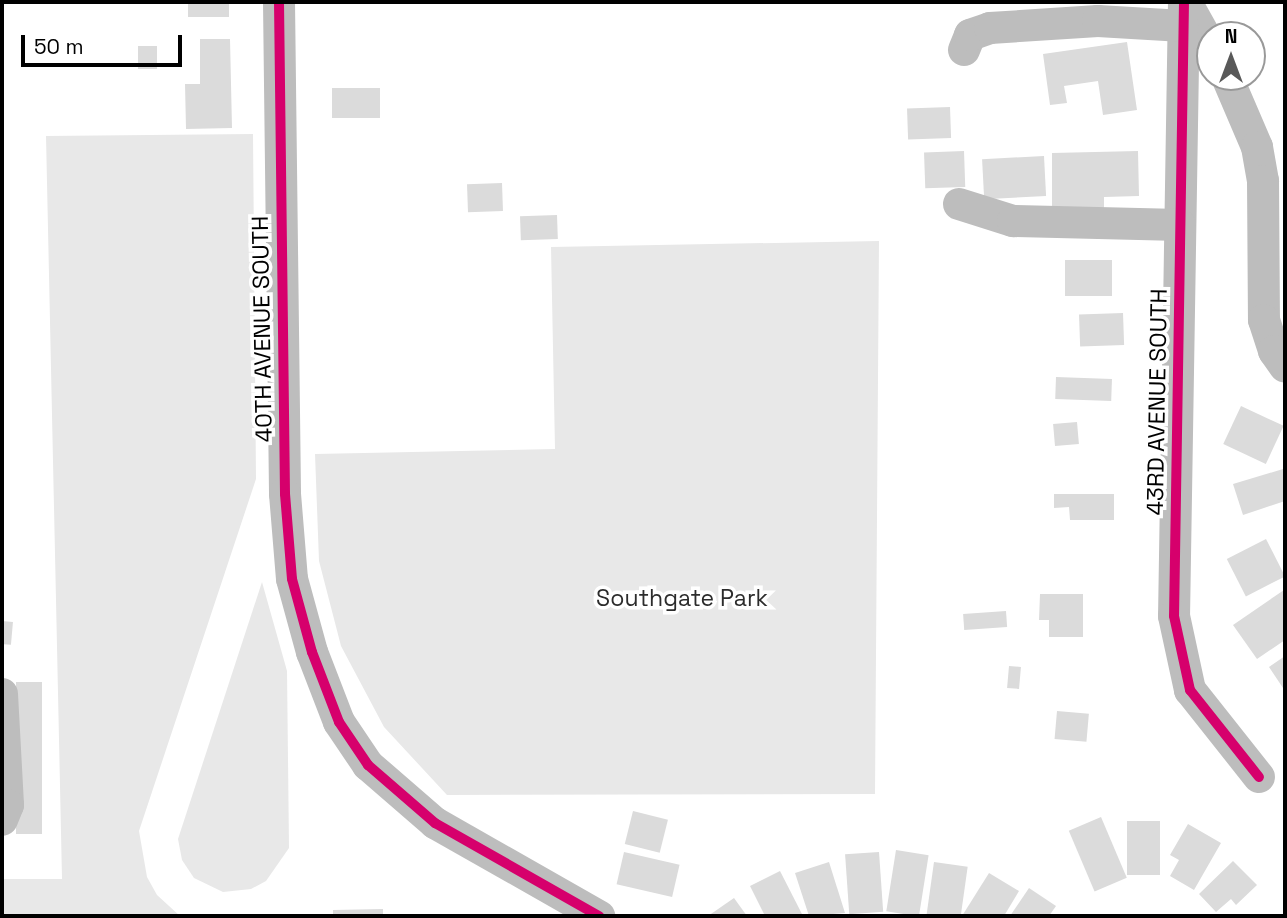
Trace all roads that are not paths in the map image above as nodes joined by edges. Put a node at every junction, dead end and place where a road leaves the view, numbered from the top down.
1 (279, 2) edge
2 (1184, 10) edge
3 (1196, 26) edge
4 (964, 50) dead end
5 (1233, 91) edge
6 (959, 204) dead end
7 (1180, 225) junction
8 (1285, 367) edge
9 (2, 694) edge
10 (1259, 777) dead end
11 (2, 820) edge
12 (599, 916) edge

1 - 12 street, 40TH AVENUE SOUTH
2 - 3 street
2 - 4 street
2 - 7 street, 43RD AVENUE SOUTH
5 - 8 street
6 - 7 street
7 - 10 street, 43RD AVENUE SOUTH
9 - 11 street

